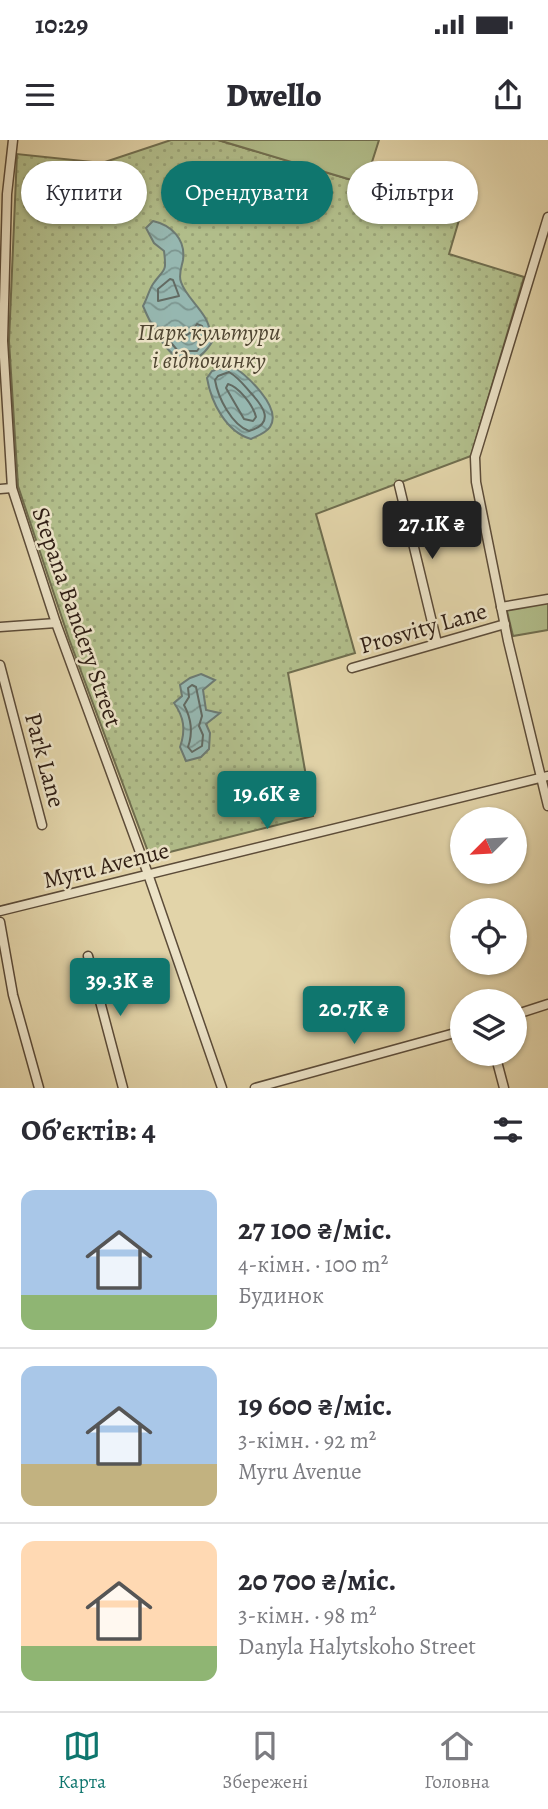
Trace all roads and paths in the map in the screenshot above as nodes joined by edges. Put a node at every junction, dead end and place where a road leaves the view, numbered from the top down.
1 (13, 140) edge
2 (4, 195) edge
3 (548, 217) edge
4 (1, 341) edge
5 (399, 485) dead end
6 (12, 488) junction
7 (0, 489) edge
8 (548, 599) edge
9 (501, 607) junction
10 (56, 623) junction
11 (505, 624) junction
12 (0, 627) edge
13 (437, 643) junction
14 (0, 665) edge
15 (352, 668) dead end
16 (545, 777) edge
17 (548, 806) edge
18 (42, 825) dead end
19 (148, 874) junction
20 (0, 911) edge
21 (0, 922) edge
22 (88, 956) dead end
23 (548, 1004) edge
24 (527, 1011) edge
25 (450, 1034) edge
26 (498, 1066) edge
27 (39, 1088) edge
28 (123, 1088) edge
29 (222, 1088) edge
30 (255, 1088) edge
31 (504, 1088) edge

1 - 2 street, Stepana Bandery Street
2 - 4 street, Stepana Bandery Street
3 - 9 street
4 - 6 street, Stepana Bandery Street
5 - 13 street
6 - 7 street
6 - 10 street, Stepana Bandery Street
8 - 9 street, Prosvity Lane
9 - 11 street
10 - 12 street
10 - 19 street, Stepana Bandery Street
11 - 13 street, Prosvity Lane
11 - 16 street
13 - 15 street, Prosvity Lane
14 - 18 street, Park Lane
16 - 17 street
16 - 19 street, Myru Avenue
19 - 20 street, Myru Avenue
19 - 29 street, Stepana Bandery Street
21 - 27 street
22 - 28 street
23 - 24 street
25 - 30 street
26 - 31 street

